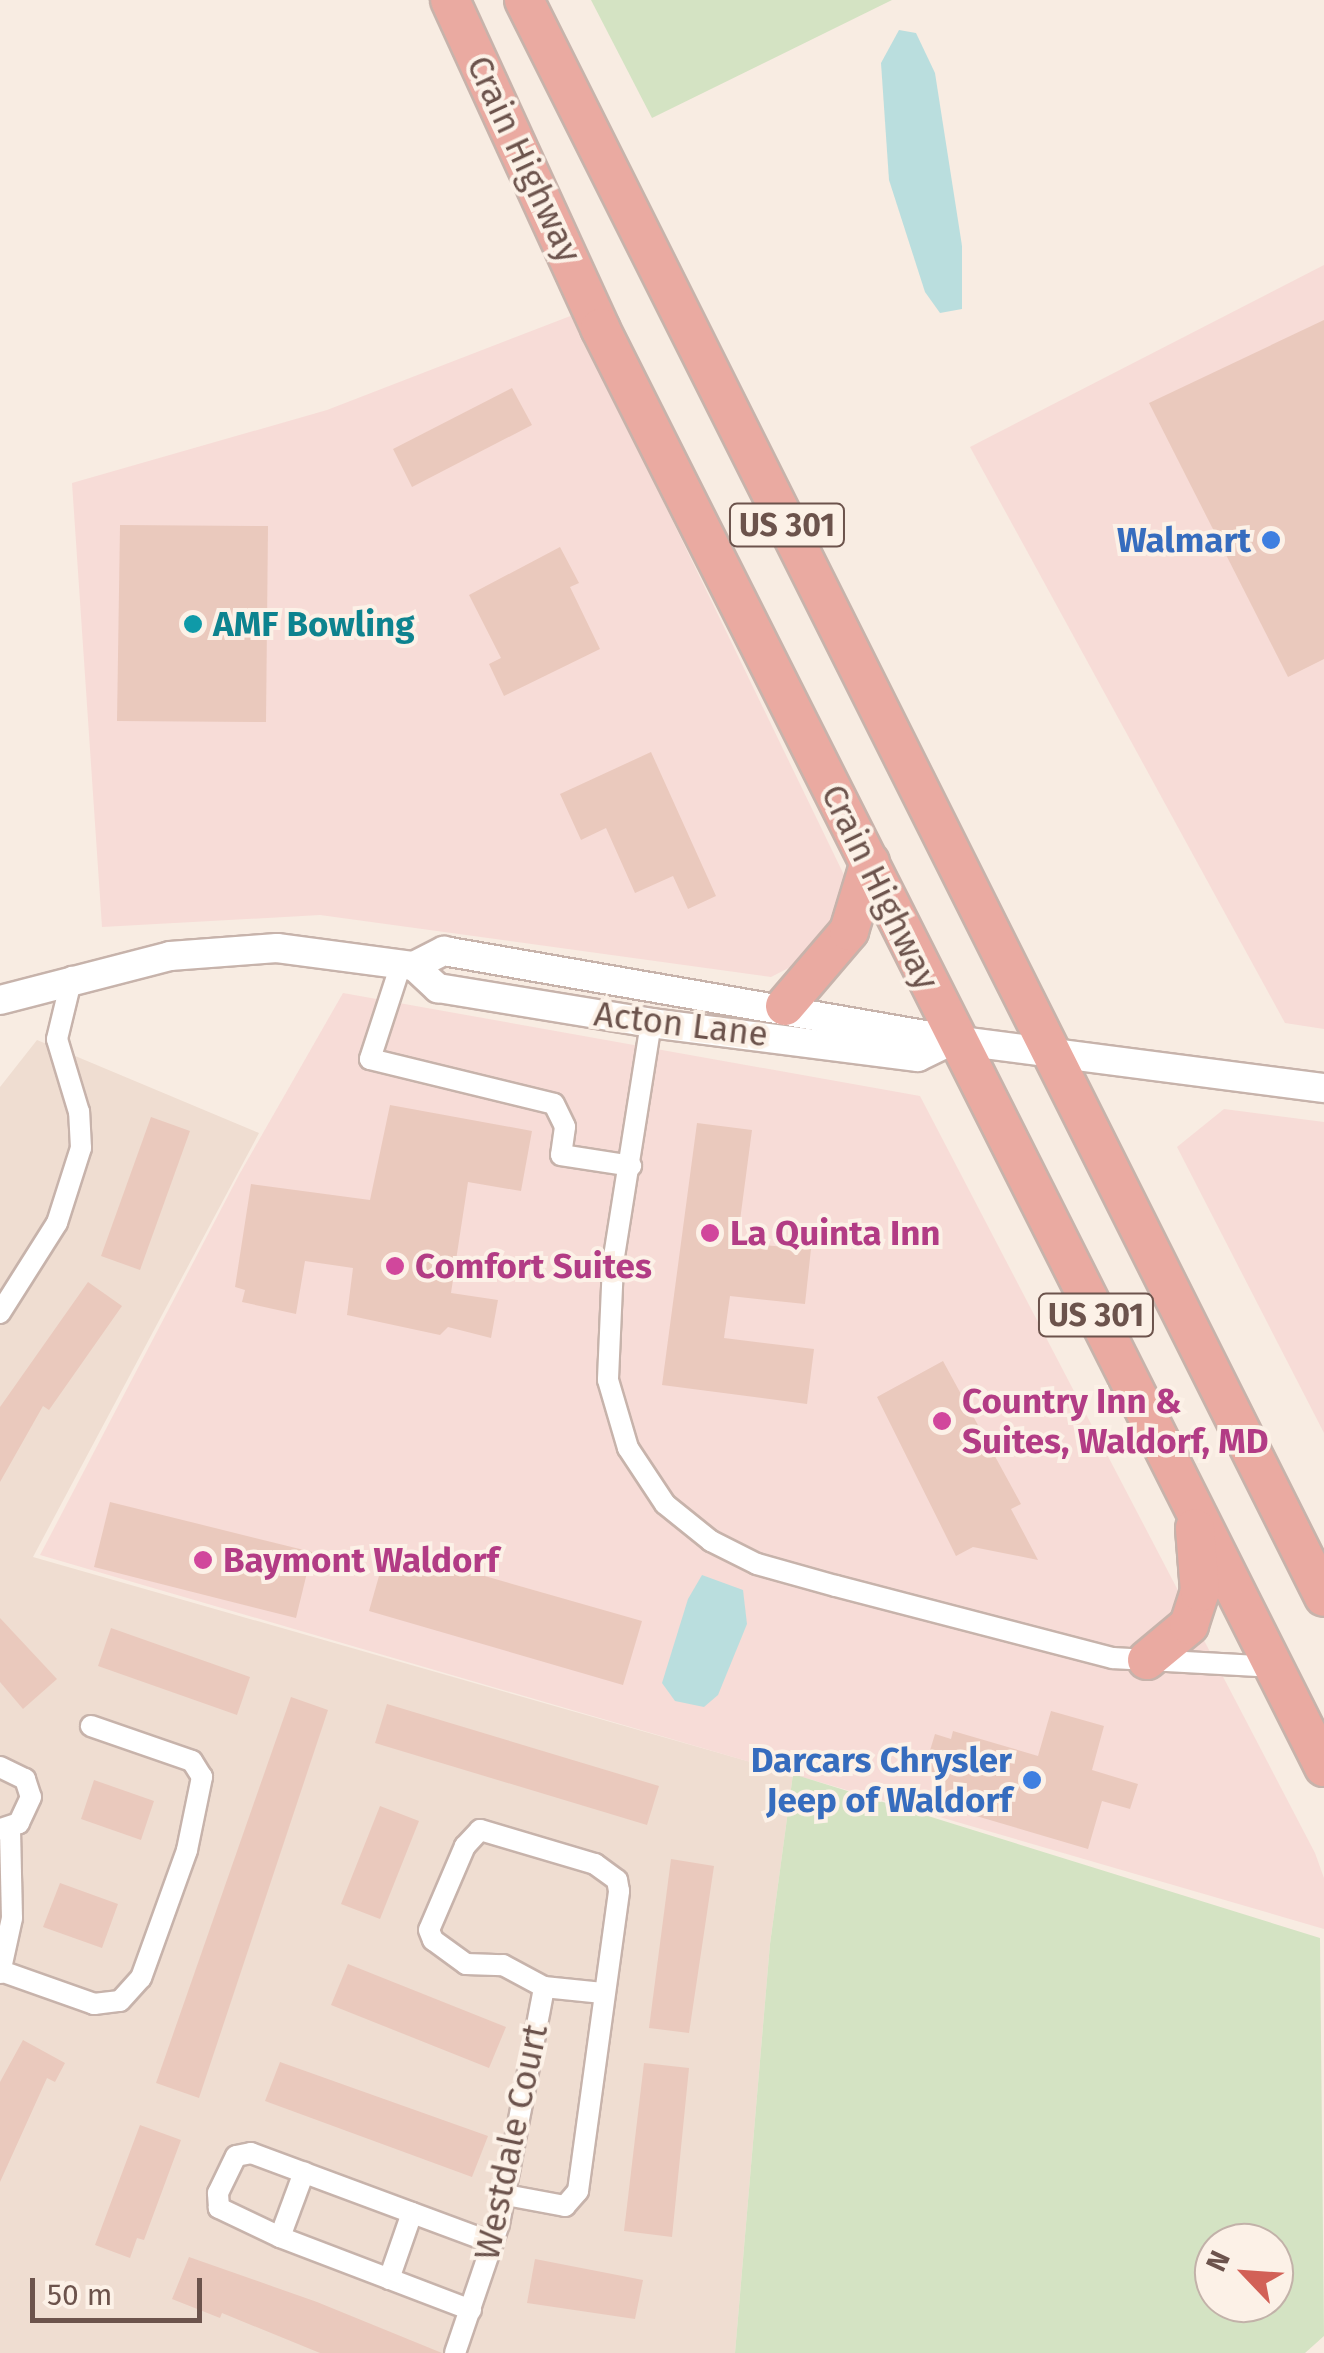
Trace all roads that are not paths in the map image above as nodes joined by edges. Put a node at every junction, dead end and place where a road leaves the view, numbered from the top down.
1 (450, 0) edge
2 (507, 0) edge
3 (524, 0) edge
4 (593, 136) junction
5 (870, 862) junction
6 (408, 965) junction
7 (72, 978) junction
8 (0, 1000) edge
9 (785, 1006) junction
10 (651, 1023) junction
11 (953, 1040) junction
12 (1051, 1050) junction
13 (1324, 1088) edge
14 (631, 1166) junction
15 (0, 1313) edge
16 (1164, 1446) junction
17 (1324, 1597) edge
18 (1147, 1660) junction
19 (1275, 1667) junction
20 (91, 1726) dead end
21 (1324, 1766) edge
22 (0, 1767) edge
23 (5, 1829) edge
24 (1, 1972) edge
25 (544, 1986) junction
26 (603, 1992) junction
27 (304, 2172) junction
28 (506, 2194) junction
29 (412, 2213) junction
30 (280, 2237) junction
31 (493, 2243) junction
32 (389, 2280) junction
33 (471, 2310) junction
34 (455, 2353) edge

1 - 5 highway, Crain Highway / US 301
2 - 4 highway
3 - 4 highway, Crain Highway / US 301
4 - 12 highway, Crain Highway / US 301
5 - 9 highway
5 - 11 highway, Crain Highway / US 301
6 - 7 main road, Acton Lane
6 - 9 main road, Acton Lane
6 - 10 main road, Acton Lane
6 - 14 street
7 - 8 main road, Acton Lane
7 - 15 street
9 - 11 main road, Acton Lane
10 - 11 main road, Acton Lane
10 - 14 street
11 - 12 main road, Acton Lane
11 - 16 highway, Crain Highway / US 301
12 - 13 main road, Acton Lane
12 - 17 highway, Crain Highway / US 301
14 - 18 street
16 - 18 highway
16 - 19 highway, Crain Highway / US 301
18 - 19 street
19 - 21 highway, Crain Highway / US 301
20 - 24 street
22 - 23 street
23 - 24 street
25 - 26 street
25 - 26 street
25 - 28 street, Westdale Court
26 - 28 street
27 - 29 street
27 - 30 street
27 - 30 street
28 - 31 street, Westdale Court
29 - 31 street
29 - 32 street
30 - 32 street
31 - 33 street, Westdale Court
32 - 33 street
33 - 34 street, Westdale Court

